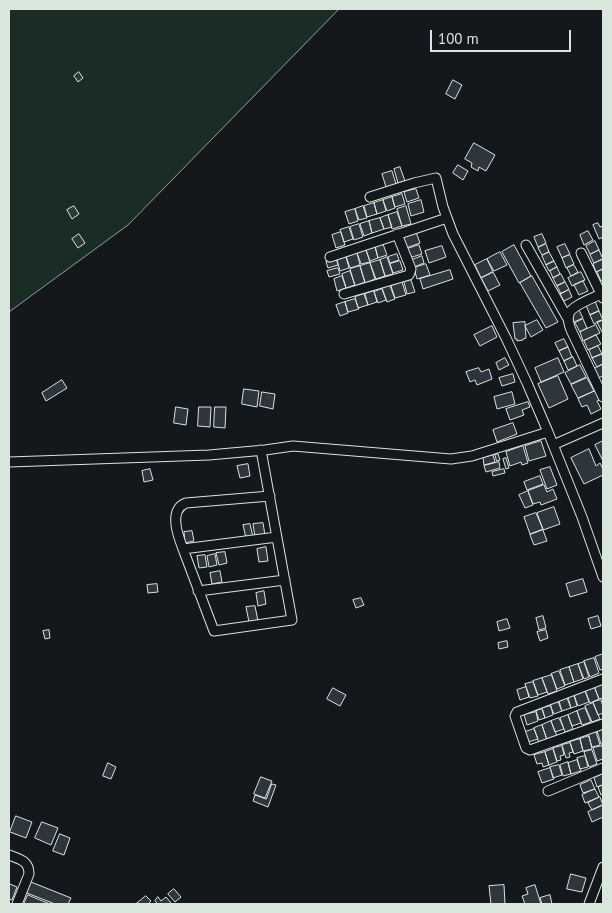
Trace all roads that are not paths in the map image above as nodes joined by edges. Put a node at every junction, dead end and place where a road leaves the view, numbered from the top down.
1 (370, 197) dead end
2 (446, 218) junction
3 (397, 234) junction
4 (526, 245) dead end
5 (580, 253) dead end
6 (330, 256) dead end
7 (344, 294) dead end
8 (602, 296) edge
9 (568, 319) junction
10 (603, 397) edge
11 (603, 423) edge
12 (548, 432) junction
13 (553, 445) junction
14 (263, 450) junction
15 (9, 462) edge
16 (270, 496) junction
17 (277, 537) junction
18 (183, 549) junction
19 (603, 577) edge
20 (285, 580) junction
21 (198, 591) junction
22 (603, 679) edge
23 (603, 724) edge
24 (603, 768) edge
25 (548, 791) dead end
26 (9, 855) edge
27 (603, 867) edge
28 (17, 904) edge
29 (589, 904) edge

1 - 2 street
2 - 3 street
2 - 12 street
3 - 6 street
3 - 7 street
4 - 9 street
5 - 8 street
8 - 9 street
9 - 10 street
11 - 13 street
12 - 13 street
12 - 14 street
13 - 19 street
14 - 15 street
14 - 16 street
16 - 17 street
16 - 18 street
17 - 18 street
17 - 20 street
18 - 21 street
20 - 21 street
20 - 21 street
22 - 23 street
24 - 25 street
26 - 28 street
27 - 29 street

